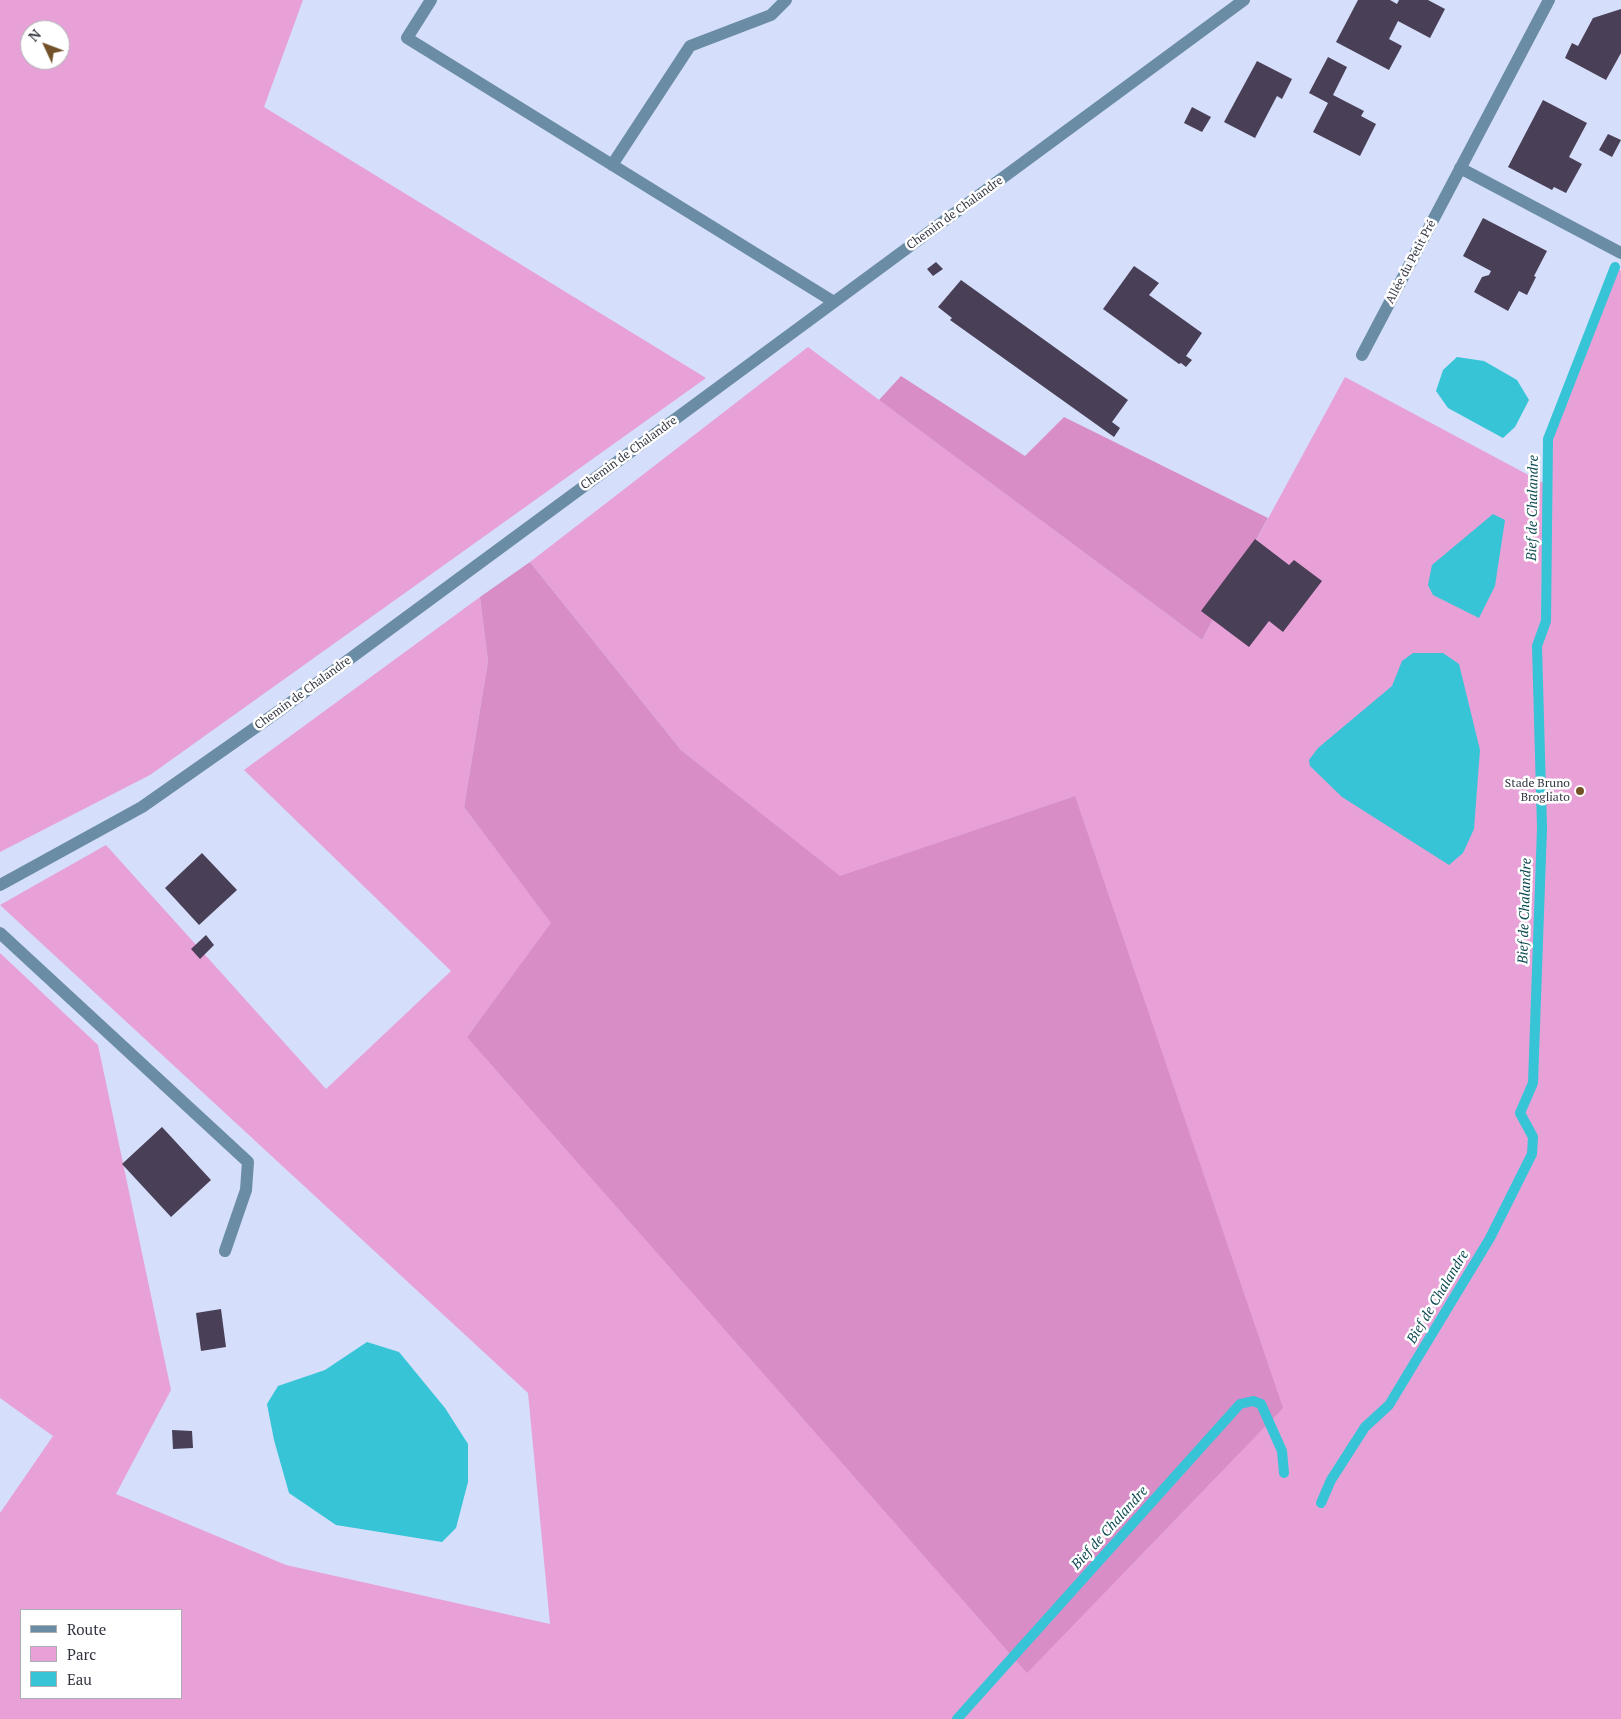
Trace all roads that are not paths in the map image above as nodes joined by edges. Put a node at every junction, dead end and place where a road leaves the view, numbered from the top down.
1 (431, 0) edge
2 (786, 0) edge
3 (1244, 0) edge
4 (1549, 0) edge
5 (612, 165) junction
6 (1460, 168) junction
7 (1621, 253) edge
8 (834, 302) junction
9 (1362, 355) dead end
10 (0, 885) edge
11 (0, 933) edge
12 (225, 1251) dead end

1 - 5 street
2 - 5 street
3 - 8 street, Chemin de Chalandre
4 - 6 street, Allée du Petit Pré
5 - 8 street
6 - 7 street
6 - 9 street, Allée du Petit Pré
8 - 10 street, Chemin de Chalandre
11 - 12 street

